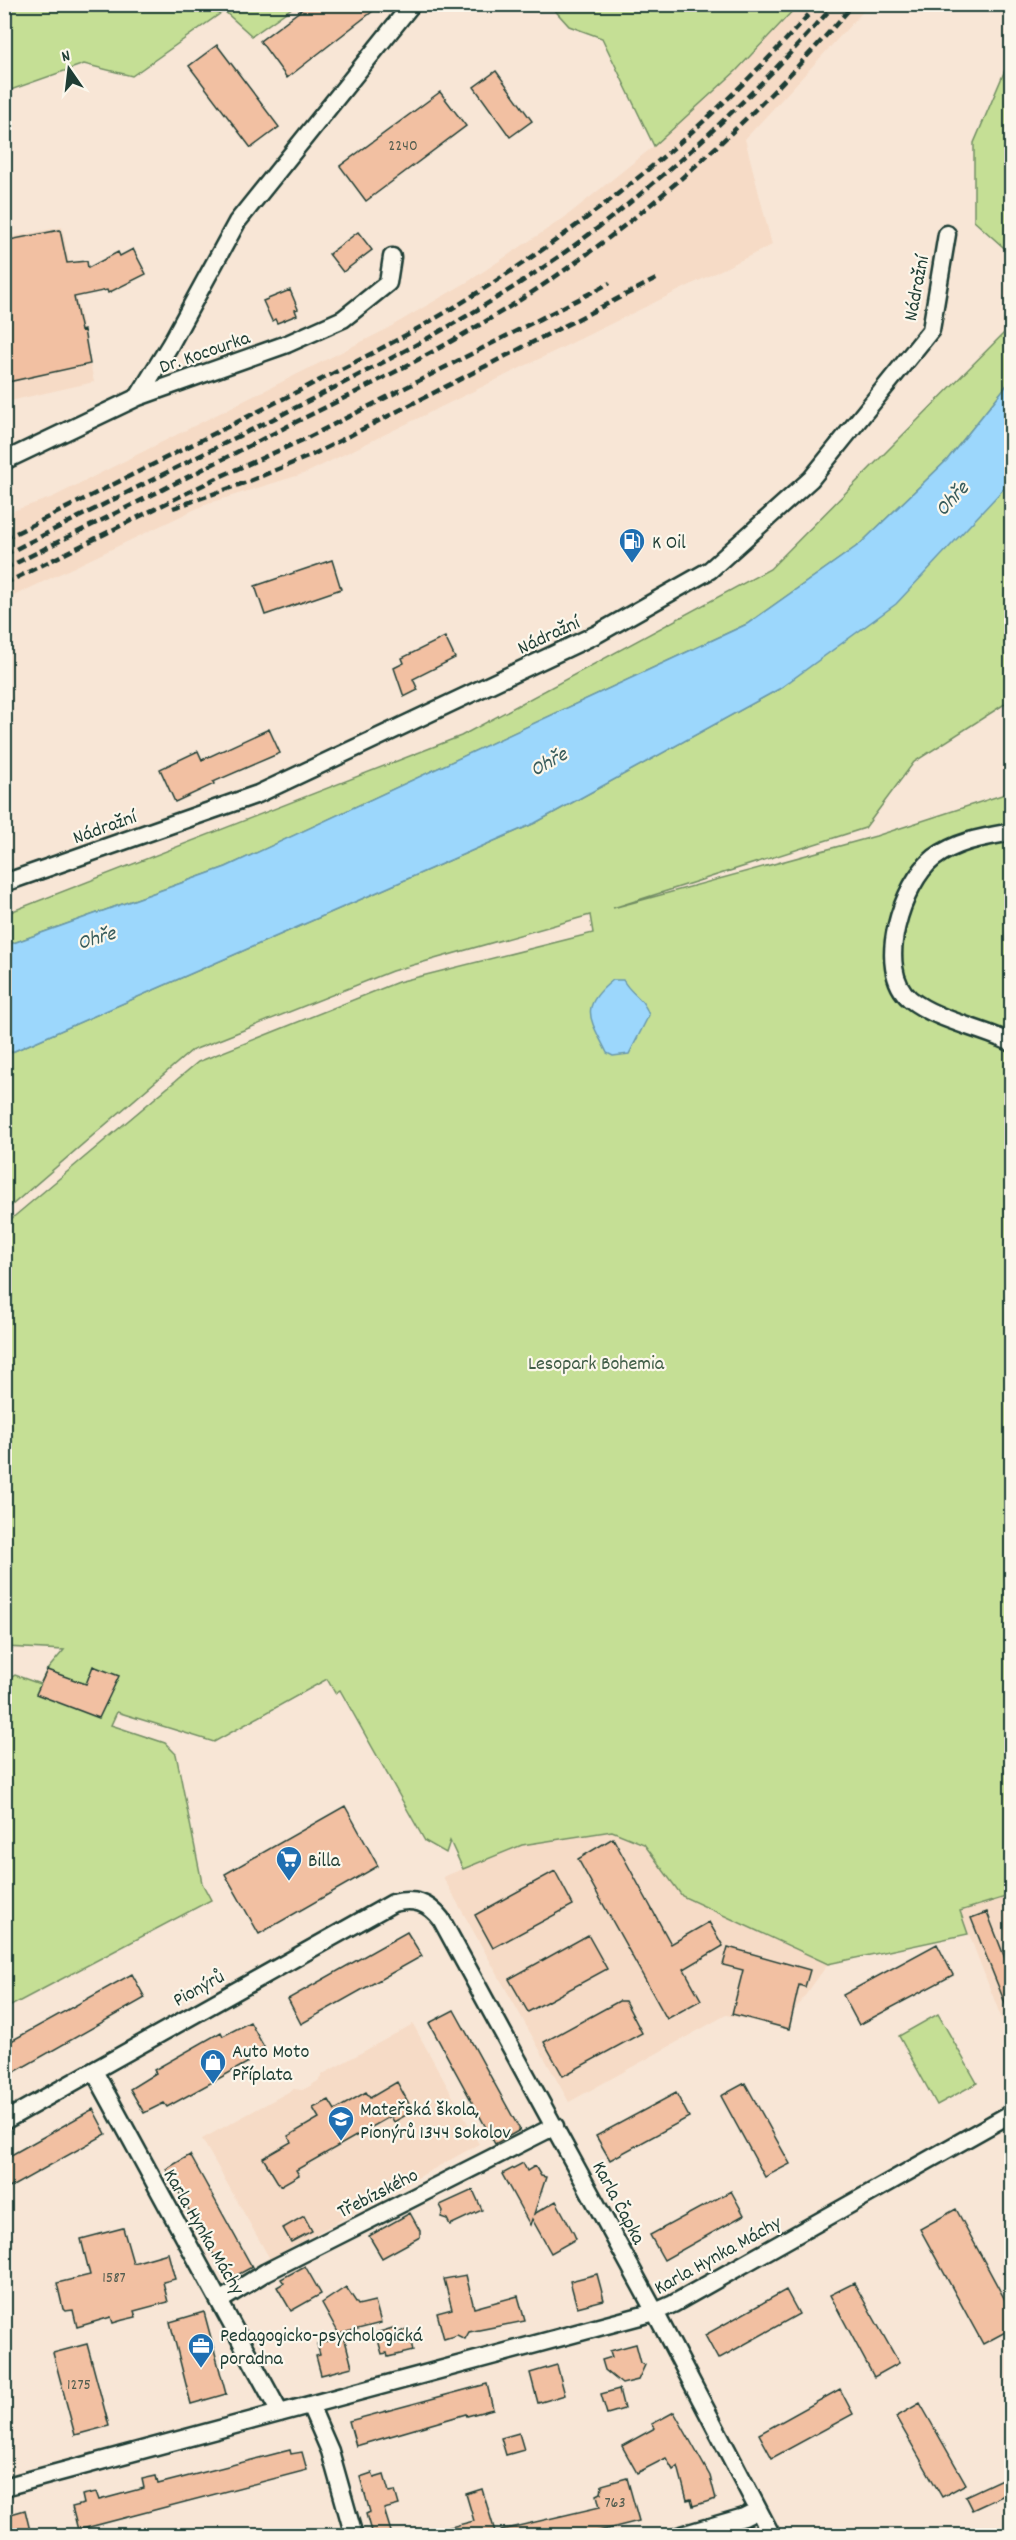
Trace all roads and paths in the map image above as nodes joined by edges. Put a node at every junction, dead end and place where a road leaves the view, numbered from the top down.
1 (412, 4) edge
2 (946, 234) dead end
3 (392, 257) dead end
4 (138, 396) junction
5 (4, 461) edge
6 (1011, 832) edge
7 (4, 884) edge
8 (1011, 1043) edge
9 (416, 1901) joint
10 (94, 2071) junction
11 (1011, 2113) edge
12 (4, 2121) edge
13 (555, 2126) junction
14 (221, 2300) junction
15 (656, 2312) junction
16 (310, 2405) junction
17 (280, 2413) junction
18 (4, 2487) edge
19 (758, 2510) junction
20 (354, 2535) edge
21 (678, 2535) edge
22 (772, 2535) edge

1 - 4 street
2 - 7 street, Nádražní
3 - 4 street, Dr. Kocourka
4 - 5 street, Dr. Kocourka
6 - 8 street
9 - 10 street, Pionýrů
9 - 13 street, Karla Čapka
10 - 12 street, Pionýrů
10 - 14 street, Karla Hynka Máchy
11 - 15 street, Karla Hynka Máchy
13 - 14 street, Třebízského
13 - 15 street, Karla Čapka
14 - 17 street, Karla Hynka Máchy
15 - 16 street, Karla Hynka Máchy
15 - 19 street, Karla Čapka
16 - 17 street, Karla Hynka Máchy
16 - 20 street
17 - 18 street, Karla Hynka Máchy
19 - 21 street
19 - 22 street, Karla Čapka

